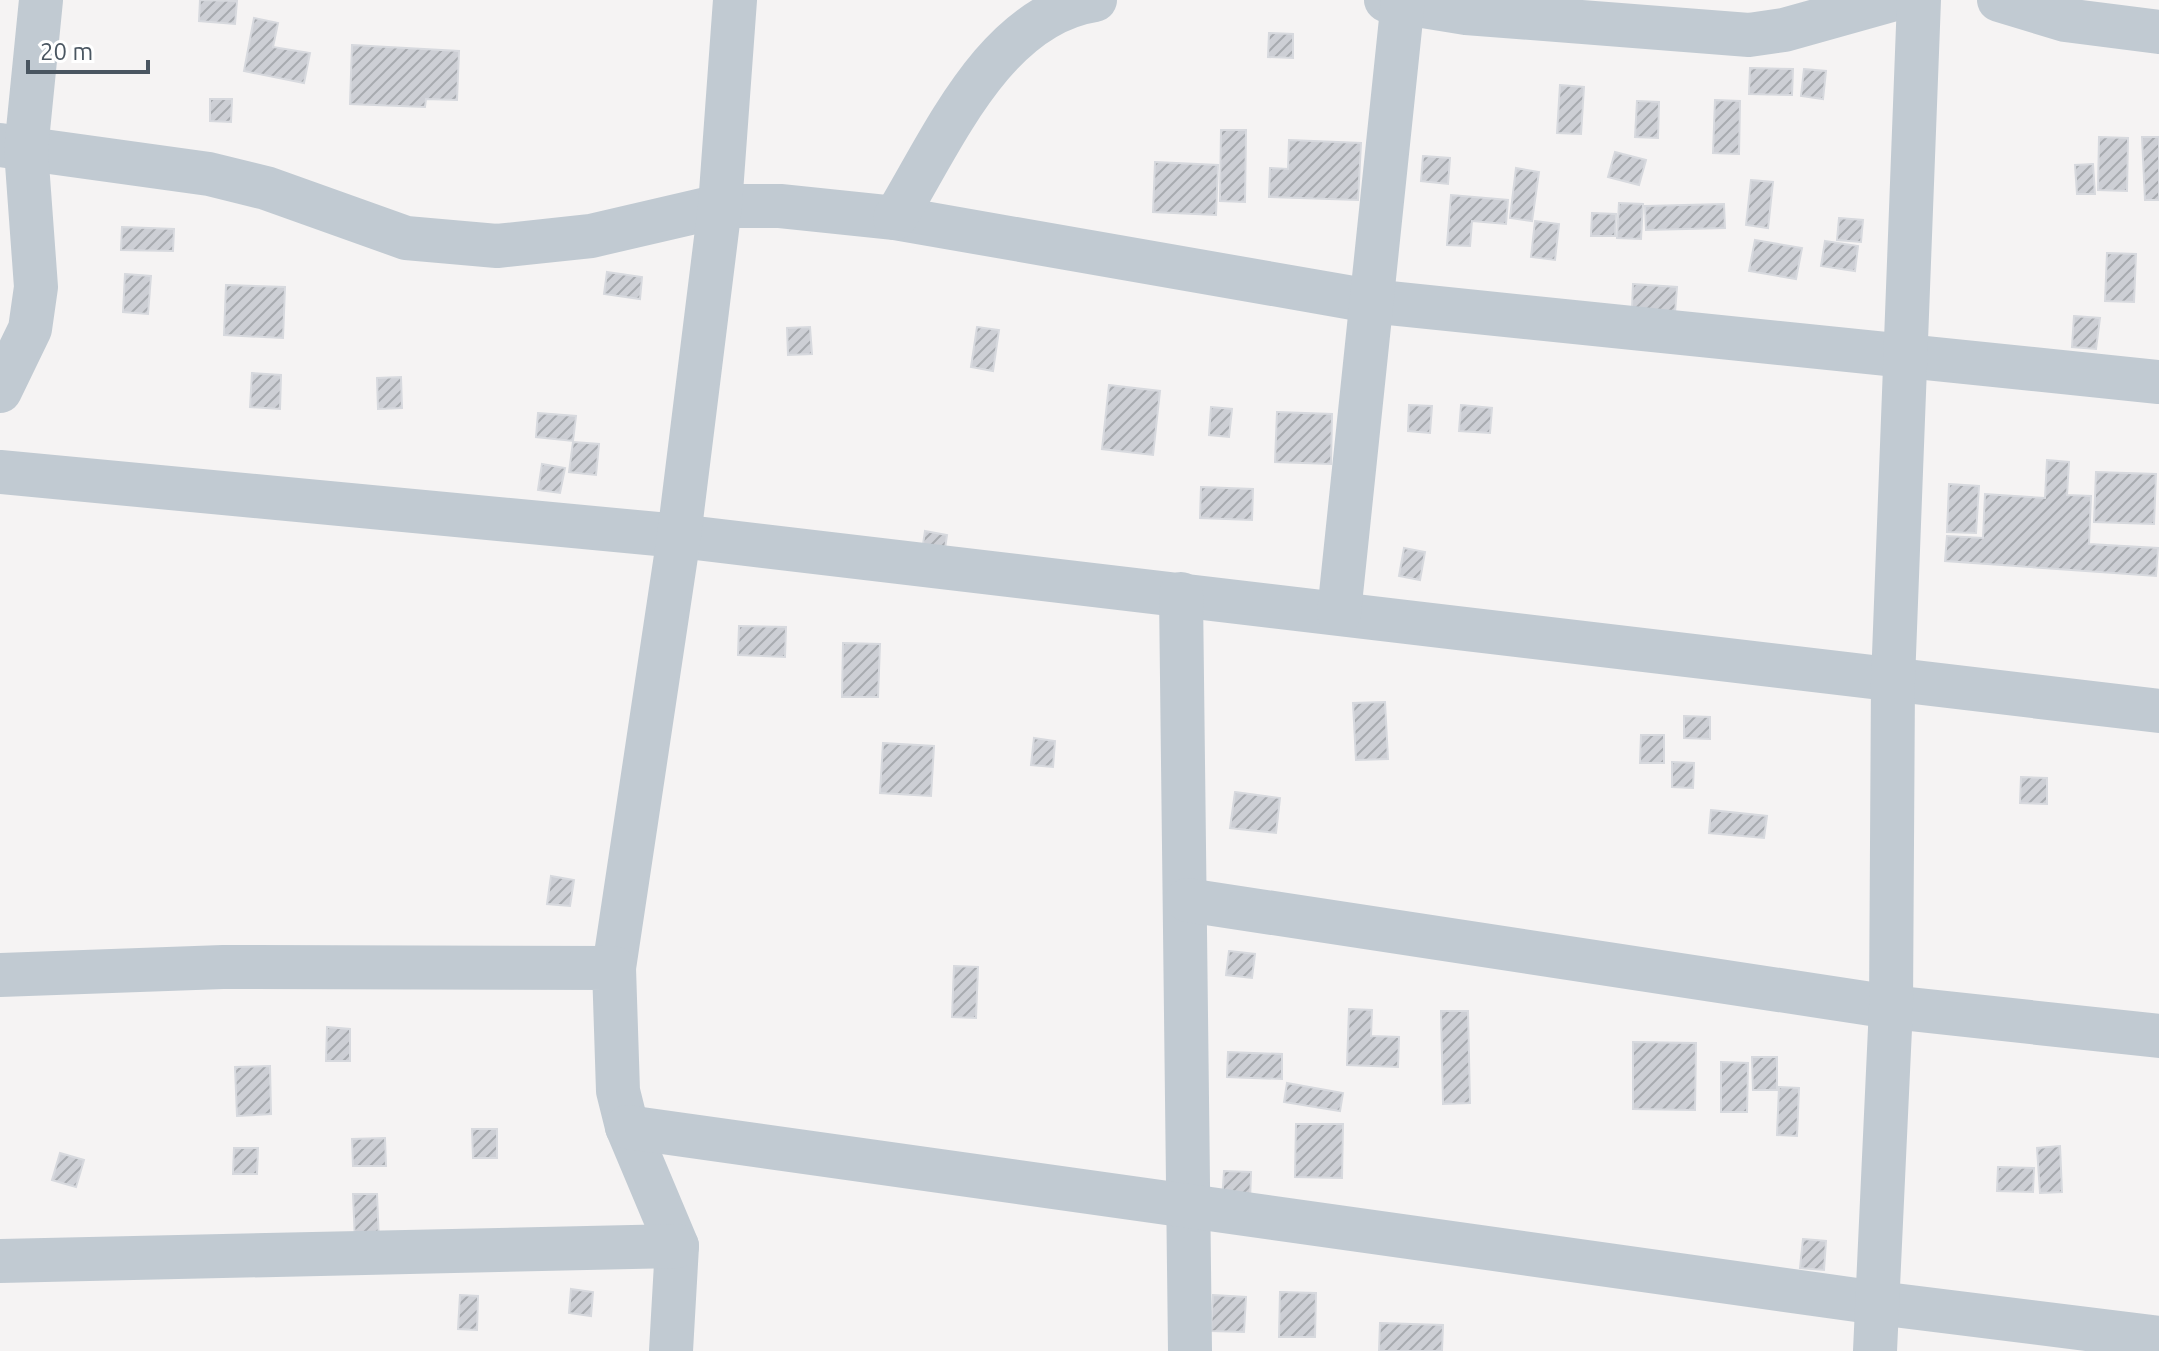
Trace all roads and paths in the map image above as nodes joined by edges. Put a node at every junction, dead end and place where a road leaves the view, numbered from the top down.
1 (41, 0) edge
2 (735, 0) edge
3 (1095, 0) edge
4 (1891, 0) edge
5 (1919, 0) edge
6 (1999, 0) edge
7 (1397, 1) edge
8 (2159, 32) edge
9 (13, 148) edge
10 (720, 206) junction
11 (895, 218) junction
12 (1370, 301) junction
13 (1908, 357) junction
14 (2159, 382) edge
15 (0, 391) edge
16 (0, 472) edge
17 (679, 536) junction
18 (1181, 594) junction
19 (1339, 613) junction
20 (1893, 681) junction
21 (2159, 711) edge
22 (1187, 900) junction
23 (614, 968) junction
24 (0, 975) edge
25 (1891, 1007) junction
26 (2159, 1036) edge
27 (627, 1127) junction
28 (1190, 1207) junction
29 (677, 1246) junction
30 (0, 1261) edge
31 (1878, 1303) junction
32 (2159, 1338) edge
33 (671, 1351) edge
34 (1190, 1351) edge
35 (1875, 1351) edge

1 - 9 street
2 - 10 street
3 - 11 street
4 - 7 street
5 - 13 street
6 - 8 street
7 - 12 street
9 - 10 street
9 - 15 street
10 - 11 street
10 - 17 street
11 - 12 street
12 - 13 street
12 - 19 street
13 - 14 street
13 - 20 street
16 - 17 street
17 - 18 street
17 - 23 street
18 - 19 street
18 - 22 street
19 - 20 street
20 - 21 street
20 - 25 street
22 - 25 street
22 - 28 street
23 - 24 street
23 - 27 street
25 - 26 street
25 - 31 street
27 - 28 street
27 - 29 street
28 - 31 street
28 - 34 street
29 - 30 street
29 - 33 street
31 - 32 street
31 - 35 street

